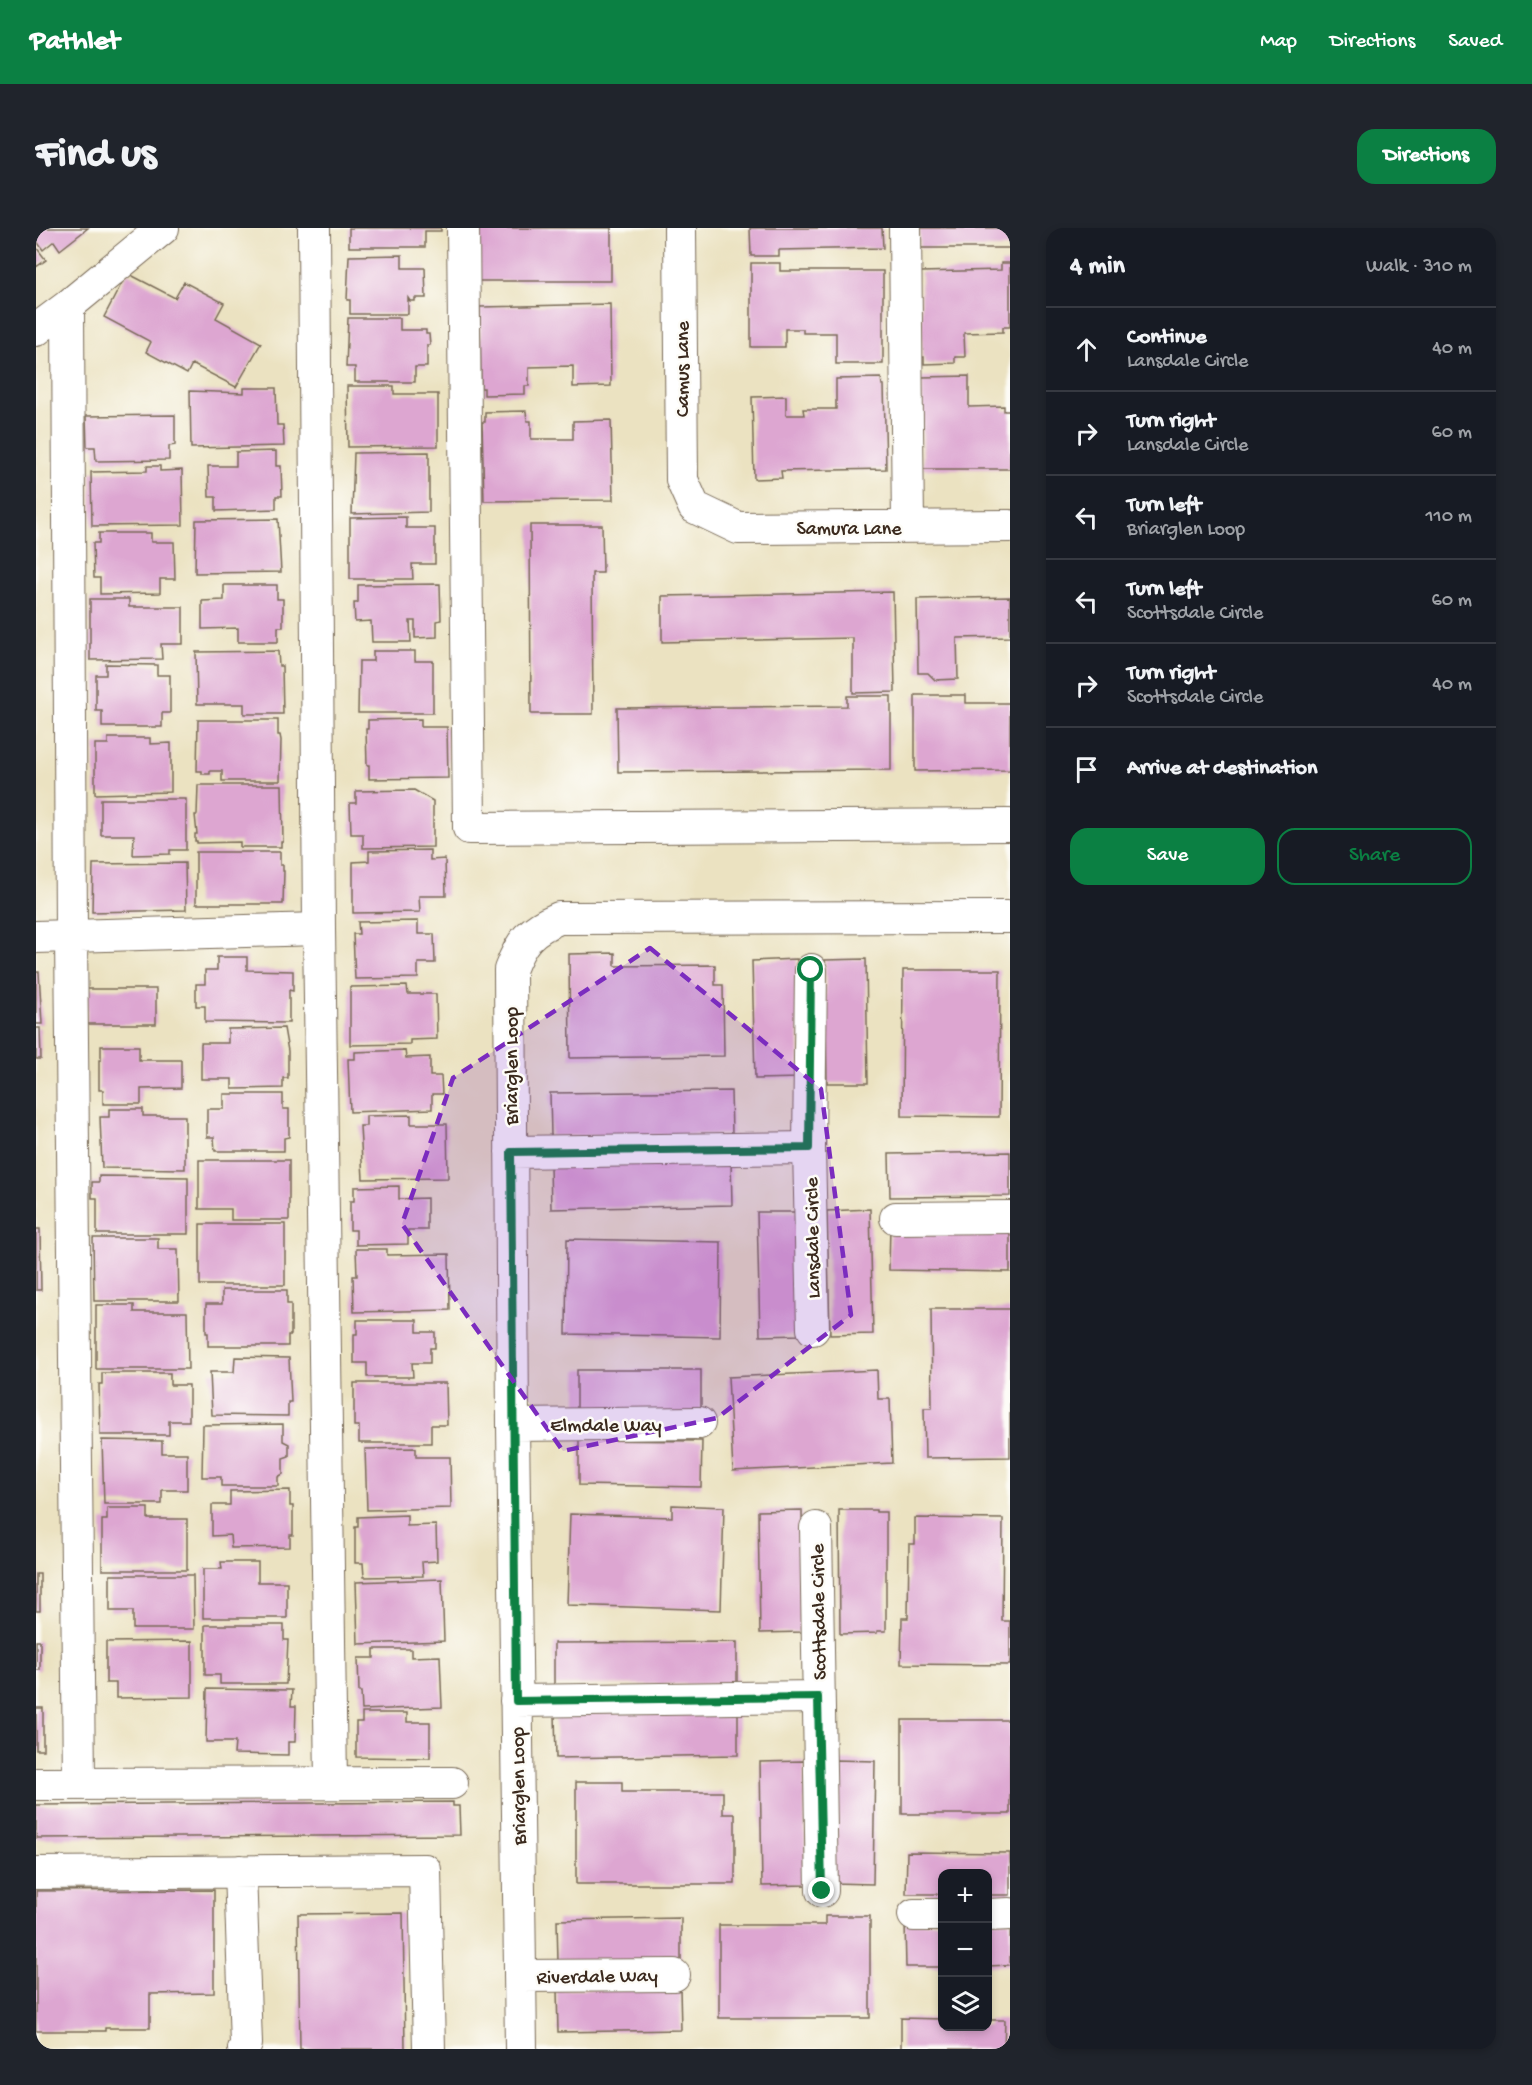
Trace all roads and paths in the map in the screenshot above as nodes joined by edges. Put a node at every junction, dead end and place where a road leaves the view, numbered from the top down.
1 (163, 228) edge
2 (314, 228) edge
3 (463, 228) edge
4 (680, 228) edge
5 (905, 228) edge
6 (68, 306) junction
7 (36, 330) edge
8 (694, 507) joint
9 (1010, 526) edge
10 (908, 527) junction
11 (1010, 825) edge
12 (1010, 917) edge
13 (319, 929) junction
14 (71, 936) junction
15 (36, 937) edge
16 (811, 970) dead end
17 (809, 1148) junction
18 (511, 1152) junction
19 (1010, 1217) edge
20 (896, 1218) dead end
21 (813, 1329) dead end
22 (699, 1424) dead end
23 (513, 1425) junction
24 (816, 1528) dead end
25 (818, 1697) junction
26 (516, 1701) junction
27 (331, 1783) junction
28 (452, 1783) dead end
29 (36, 1784) edge
30 (79, 1784) junction
31 (240, 1871) junction
32 (36, 1873) edge
33 (822, 1891) dead end
34 (1010, 1914) edge
35 (992, 1915) edge
36 (674, 1975) dead end
37 (520, 1976) junction
38 (244, 2049) edge
39 (429, 2049) edge
40 (520, 2049) edge

1 - 6 street
2 - 13 street
3 - 11 street
4 - 8 street, Camus Lane
5 - 10 street
6 - 7 street
6 - 14 street
8 - 10 street, Samura Lane
9 - 10 street, Samura Lane
12 - 18 street, Briarglen Loop
13 - 14 street
13 - 27 street
14 - 15 street
14 - 30 street
16 - 17 street, Lansdale Circle
17 - 18 street, Lansdale Circle
17 - 21 street, Lansdale Circle
18 - 23 street, Briarglen Loop
19 - 20 street
22 - 23 street, Elmdale Way
23 - 26 street, Briarglen Loop
24 - 25 street, Scottsdale Circle
25 - 26 street, Scottsdale Circle
25 - 33 street, Scottsdale Circle
26 - 37 street, Briarglen Loop
27 - 28 street
27 - 30 street
29 - 30 street
31 - 32 street
31 - 38 street
31 - 39 street
34 - 35 street
36 - 37 street, Riverdale Way
37 - 40 street, Briarglen Loop

